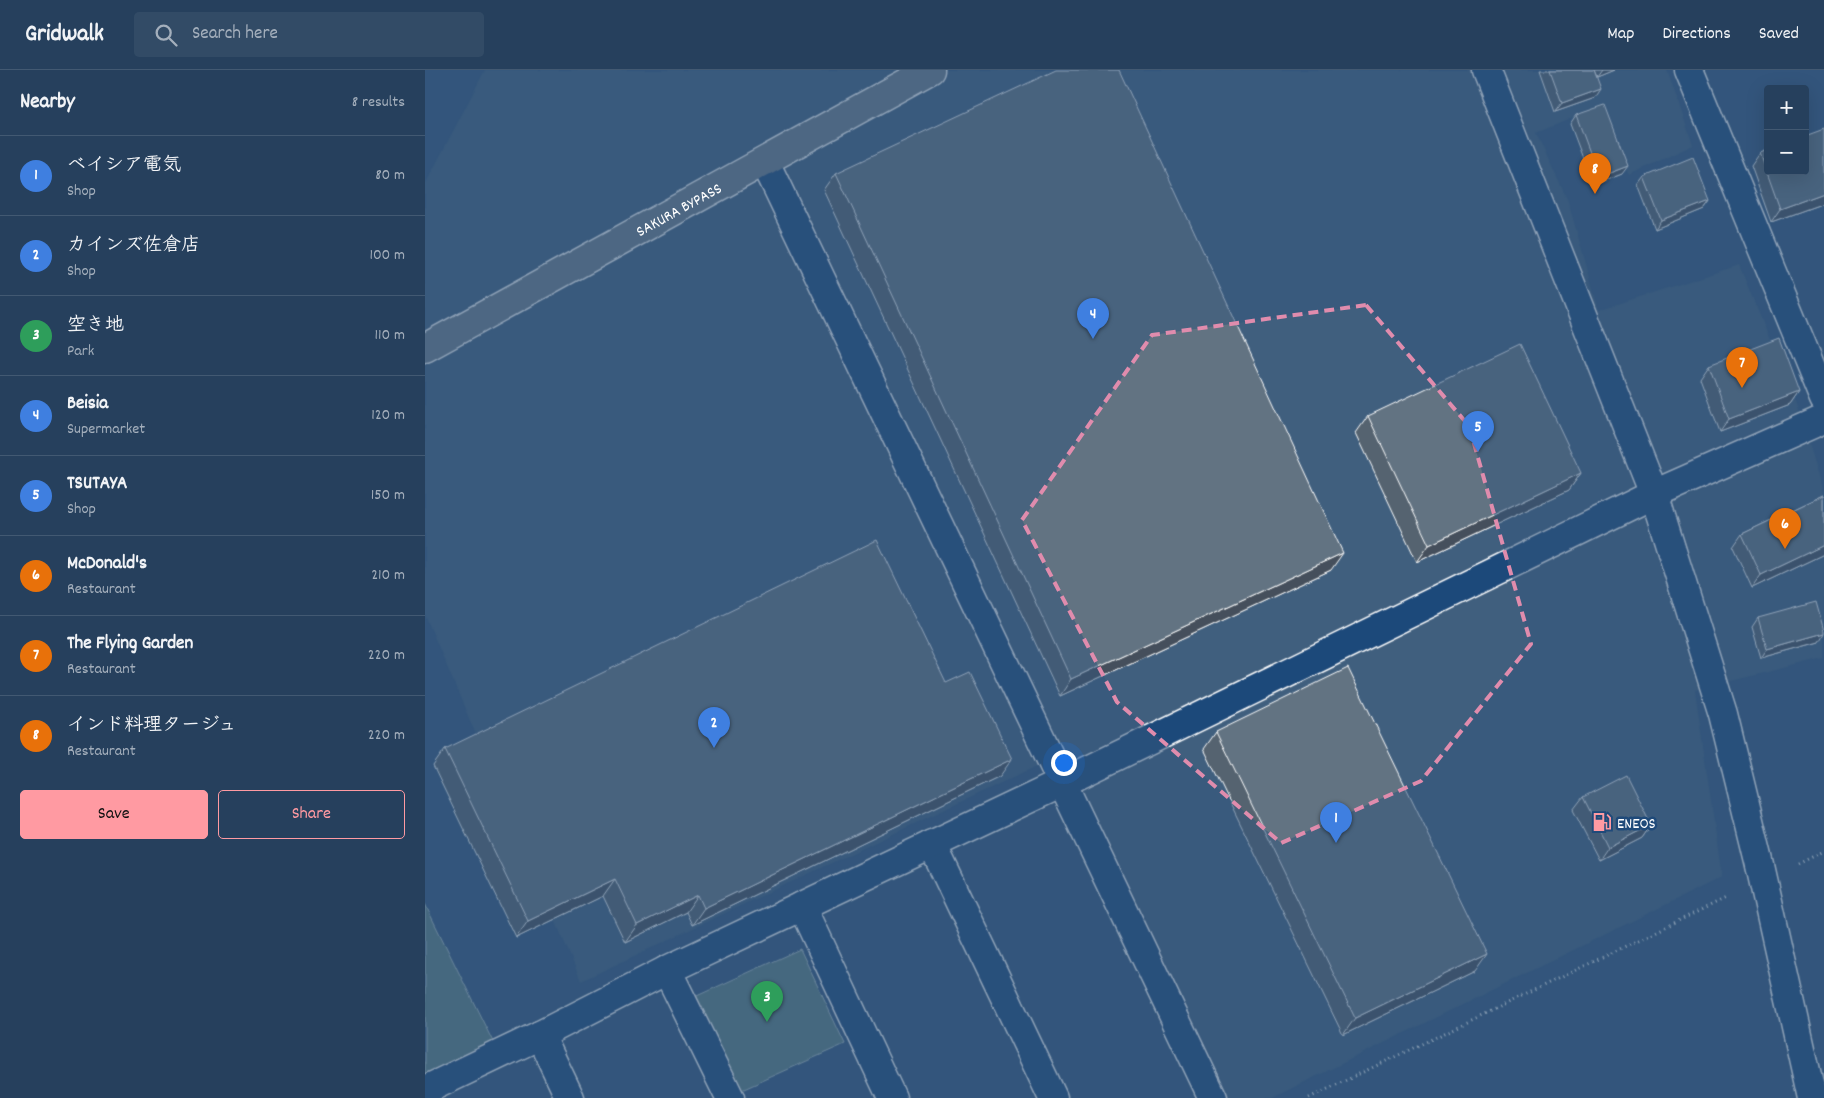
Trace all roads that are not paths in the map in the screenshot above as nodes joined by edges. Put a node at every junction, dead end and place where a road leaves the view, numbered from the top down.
1 (930, 70) edge
2 (1486, 70) edge
3 (1689, 70) edge
4 (765, 162) junction
5 (425, 348) edge
6 (1824, 399) edge
7 (1824, 419) edge
8 (1654, 494) junction
9 (1062, 783) junction
10 (932, 844) junction
11 (802, 906) junction
12 (667, 970) junction
13 (540, 1035) junction
14 (425, 1090) edge
15 (570, 1098) edge
16 (730, 1098) edge
17 (892, 1098) edge
18 (1053, 1098) edge
19 (1213, 1098) edge
20 (1811, 1098) edge

1 - 4 highway, SAKURA BYPASS
2 - 8 street
3 - 6 street
4 - 5 highway, SAKURA BYPASS
4 - 9 street
7 - 8 street
8 - 9 street
8 - 20 street
9 - 10 street
9 - 19 street
10 - 11 street
10 - 18 street
11 - 12 street
11 - 17 street
12 - 13 street
12 - 16 street
13 - 14 street
13 - 15 street

